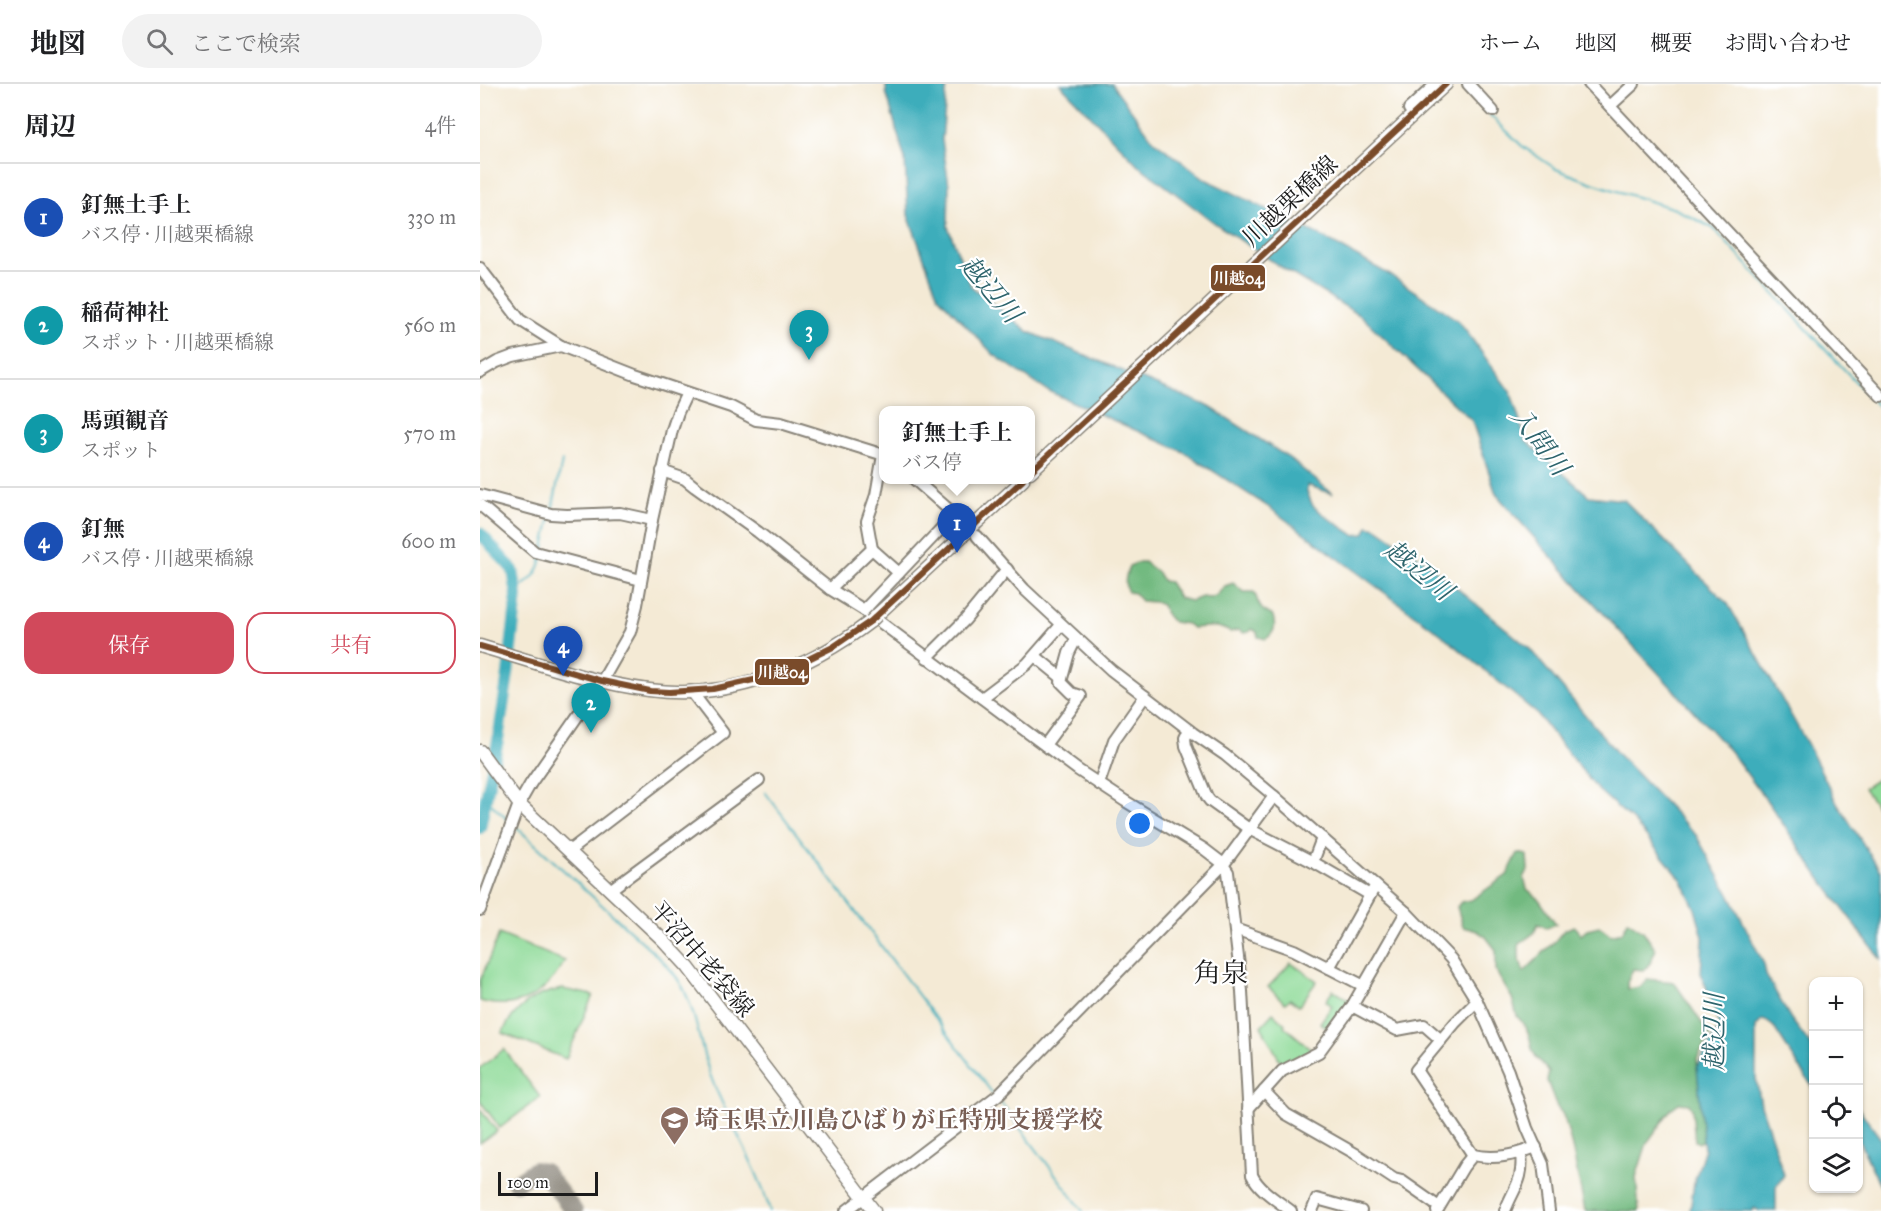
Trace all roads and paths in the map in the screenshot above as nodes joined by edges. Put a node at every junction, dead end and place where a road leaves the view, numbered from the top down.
1 (1436, 84) edge
2 (1446, 84) edge
3 (1468, 84) edge
4 (1589, 84) edge
5 (1634, 84) edge
6 (1610, 106) junction
7 (1409, 109) dead end
8 (1493, 111) dead end
9 (480, 268) edge
10 (561, 346) junction
11 (480, 372) edge
12 (687, 393) junction
13 (1881, 396) edge
14 (879, 454) edge
15 (1035, 467) edge
16 (662, 471) junction
17 (879, 478) edge
18 (920, 484) edge
19 (1019, 484) edge
20 (480, 495) edge
21 (480, 505) edge
22 (652, 520) junction
23 (977, 536) dead end
24 (872, 549) junction
25 (1007, 569) junction
26 (899, 573) junction
27 (641, 580) junction
28 (830, 589) junction
29 (870, 615) junction
30 (1061, 625) junction
31 (1076, 639) junction
32 (480, 646) edge
33 (1035, 656) junction
34 (927, 658) junction
35 (1062, 678) junction
36 (602, 681) junction
37 (691, 692) junction
38 (1145, 696) junction
39 (982, 698) junction
40 (1189, 730) junction
41 (1046, 745) junction
42 (480, 751) edge
43 (759, 780) dead end
44 (1099, 784) junction
45 (1274, 796) junction
46 (517, 809) junction
47 (1249, 829) junction
48 (1322, 838) junction
49 (570, 851) junction
50 (1313, 862) junction
51 (1224, 864) junction
52 (610, 890) junction
53 (1373, 890) junction
54 (480, 910) edge
55 (1406, 912) junction
56 (1235, 928) junction
57 (1329, 968) junction
58 (1364, 986) junction
59 (1477, 1001) junction
60 (1352, 1006) junction
61 (1441, 1040) junction
62 (1264, 1091) junction
63 (1248, 1109) junction
64 (1536, 1147) junction
65 (1521, 1153) junction
66 (1473, 1155) junction
67 (864, 1197) junction
68 (1438, 1209) edge
69 (846, 1211) edge
70 (874, 1211) edge
71 (1291, 1211) edge
72 (1312, 1211) edge
73 (1361, 1211) edge
74 (1505, 1211) edge
75 (1549, 1211) edge

1 - 7 street
2 - 15 main road, 川越栗橋線
3 - 8 street
4 - 6 street
5 - 6 street
6 - 13 street
9 - 10 street
10 - 11 street
10 - 12 street
12 - 14 street
12 - 16 street
16 - 22 street
16 - 28 street
17 - 24 street
18 - 26 street
19 - 29 main road
20 - 22 street
21 - 27 street
22 - 27 street
23 - 25 street
24 - 26 street
24 - 28 street
25 - 30 street
25 - 34 street
26 - 29 street
27 - 36 street
28 - 29 street
29 - 34 street
29 - 37 main road
30 - 31 street
30 - 33 street
31 - 35 street
31 - 38 street
32 - 36 main road
33 - 35 street
33 - 39 street
34 - 39 street
35 - 41 street
36 - 37 main road
36 - 46 street
37 - 49 street
38 - 40 street
38 - 44 street
39 - 41 street
40 - 45 street
40 - 47 street
41 - 44 street
42 - 46 main road, 平沼中老袋線
43 - 52 street
44 - 51 street
45 - 47 street
45 - 48 street
46 - 49 main road, 平沼中老袋線
46 - 54 street
47 - 50 street
47 - 51 street
48 - 50 street
48 - 53 street
49 - 52 main road, 平沼中老袋線
50 - 53 street
51 - 56 street
51 - 67 street
52 - 67 main road, 平沼中老袋線
53 - 55 street
53 - 57 street
55 - 58 street
55 - 59 street
56 - 57 street
56 - 63 street
57 - 58 street
58 - 60 street
59 - 61 street
59 - 64 street
60 - 61 street
60 - 62 street
61 - 66 street
62 - 63 street
62 - 68 street
63 - 71 street
64 - 65 street
64 - 75 street
65 - 66 street
65 - 74 street
66 - 68 street
67 - 69 street
67 - 70 main road, 平沼中老袋線
72 - 73 street

